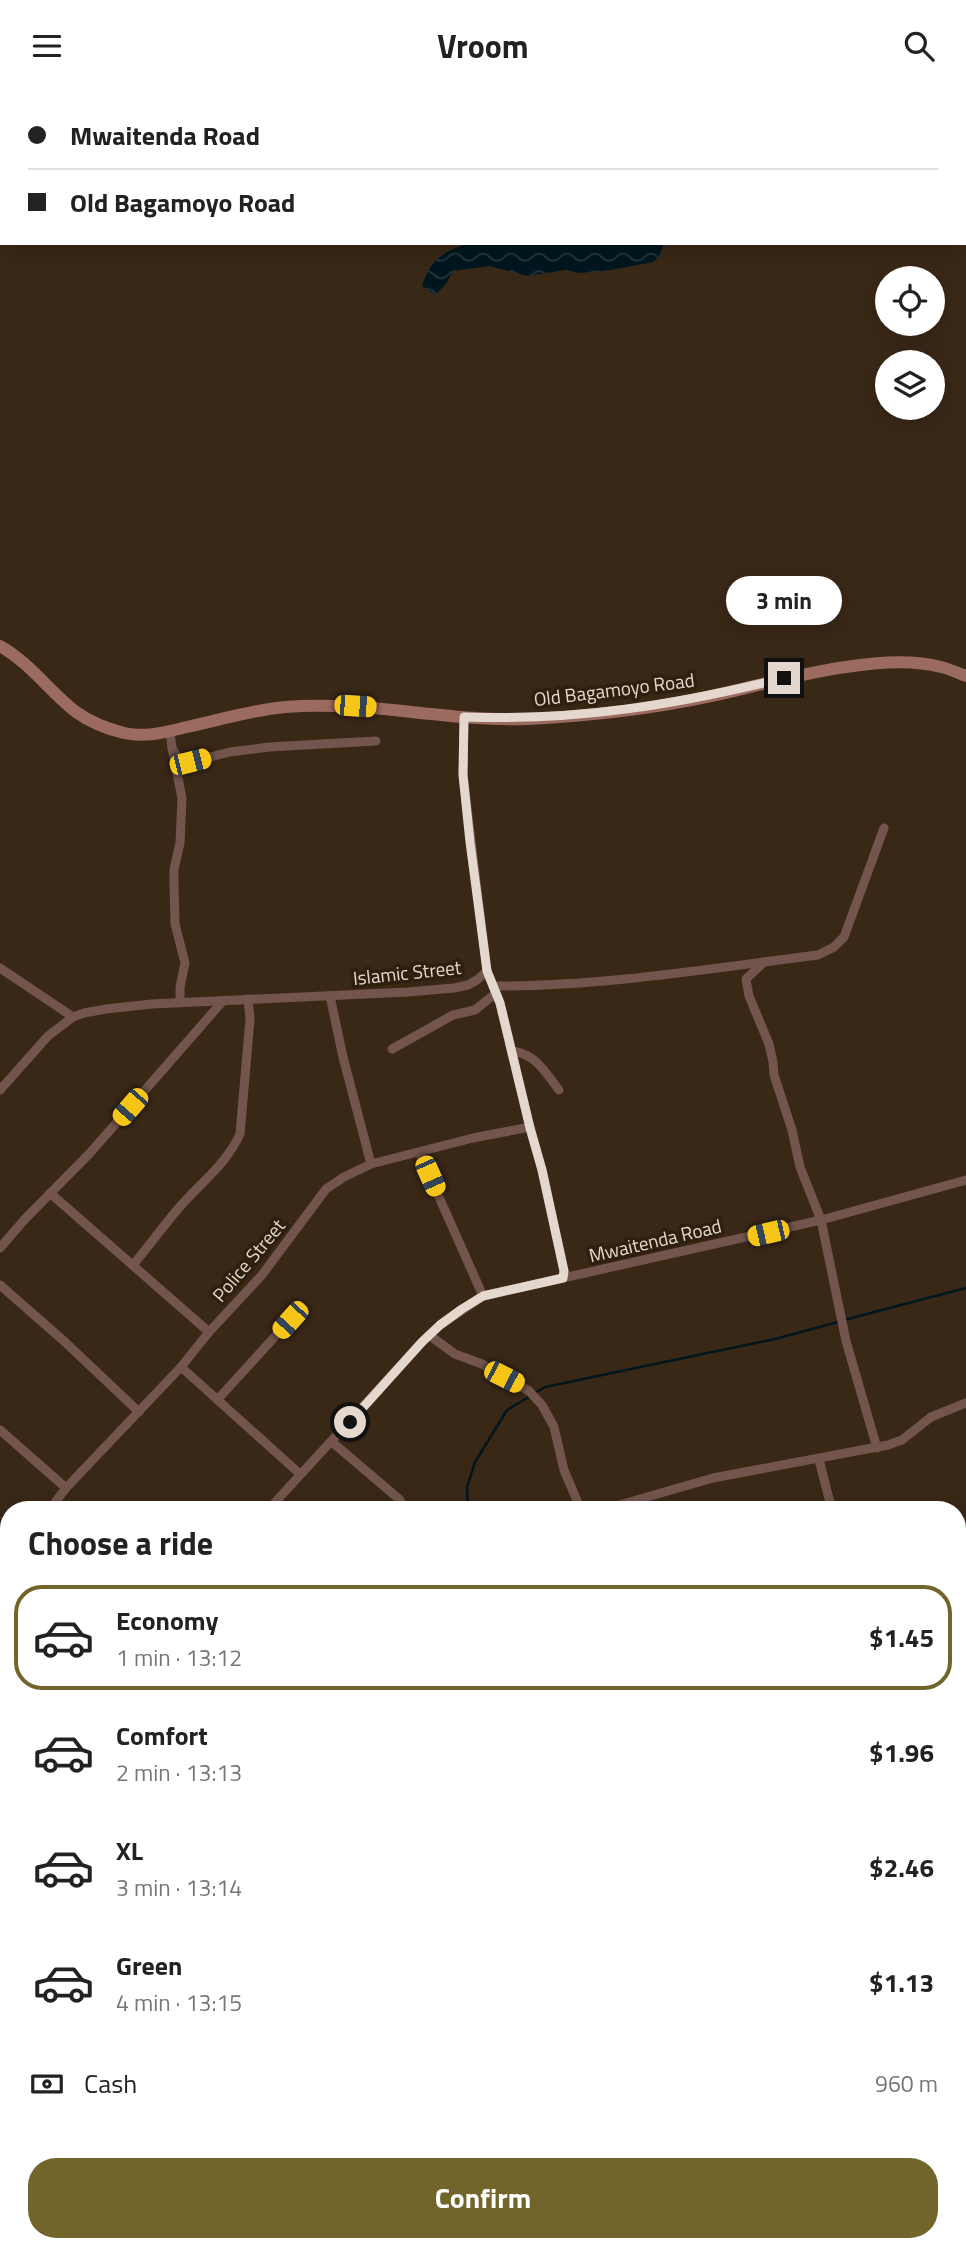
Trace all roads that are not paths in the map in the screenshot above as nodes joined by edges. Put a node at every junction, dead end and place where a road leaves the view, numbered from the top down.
1 (0, 646) edge
2 (966, 676) edge
3 (464, 717) junction
4 (170, 732) junction
5 (376, 741) dead end
6 (172, 748) junction
7 (884, 828) dead end
8 (764, 962) junction
9 (0, 968) edge
10 (487, 971) junction
11 (495, 990) junction
12 (330, 996) junction
13 (248, 999) junction
14 (180, 1002) junction
15 (222, 1002) junction
16 (73, 1017) junction
17 (392, 1049) dead end
18 (512, 1051) junction
19 (0, 1090) edge
20 (559, 1090) dead end
21 (530, 1128) junction
22 (419, 1152) junction
23 (370, 1164) junction
24 (966, 1180) edge
25 (50, 1193) junction
26 (821, 1220) junction
27 (0, 1248) edge
28 (133, 1265) junction
29 (563, 1278) junction
30 (0, 1285) edge
31 (483, 1296) junction
32 (290, 1320) dead end
33 (209, 1332) junction
34 (429, 1335) junction
35 (181, 1367) junction
36 (218, 1399) junction
37 (966, 1403) edge
38 (139, 1412) junction
39 (0, 1430) edge
40 (332, 1442) junction
41 (877, 1448) junction
42 (819, 1459) junction
43 (300, 1475) junction
44 (66, 1488) junction
45 (56, 1501) edge
46 (276, 1501) edge
47 (400, 1501) edge
48 (577, 1501) edge
49 (633, 1501) edge
50 (830, 1501) edge

1 - 4 street, Old Bagamoyo Road
2 - 3 street, Old Bagamoyo Road
3 - 4 street, Old Bagamoyo Road
3 - 10 street, Islamic Street
4 - 6 street
5 - 6 street
6 - 14 street
7 - 8 street
8 - 11 street
8 - 26 street
9 - 16 street
10 - 11 street
10 - 12 street, Islamic Street
11 - 17 street
11 - 18 street
12 - 13 street, Islamic Street
12 - 23 street
13 - 15 street, Islamic Street
13 - 28 street
14 - 15 street, Islamic Street
14 - 16 street, Islamic Street
15 - 25 street
16 - 19 street, Islamic Street
18 - 20 street
18 - 21 street
21 - 22 street, Police Street
21 - 29 street
22 - 23 street, Police Street
22 - 31 street
23 - 33 street, Police Street
24 - 26 street, Mwaitenda Road
25 - 27 street
25 - 28 street
26 - 29 street, Mwaitenda Road
26 - 41 street
28 - 33 street
29 - 31 street, Mwaitenda Road
30 - 38 street
31 - 34 street, Mwaitenda Road
32 - 36 street
33 - 35 street, Police Street
34 - 40 street, Mwaitenda Road
34 - 48 street
35 - 36 street
35 - 38 street, Police Street
36 - 43 street
37 - 41 street
38 - 44 street, Police Street
39 - 44 street
40 - 43 street, Mwaitenda Road
40 - 47 street
41 - 42 street
42 - 49 street
42 - 50 street
43 - 46 street, Mwaitenda Road
44 - 45 street, Police Street

